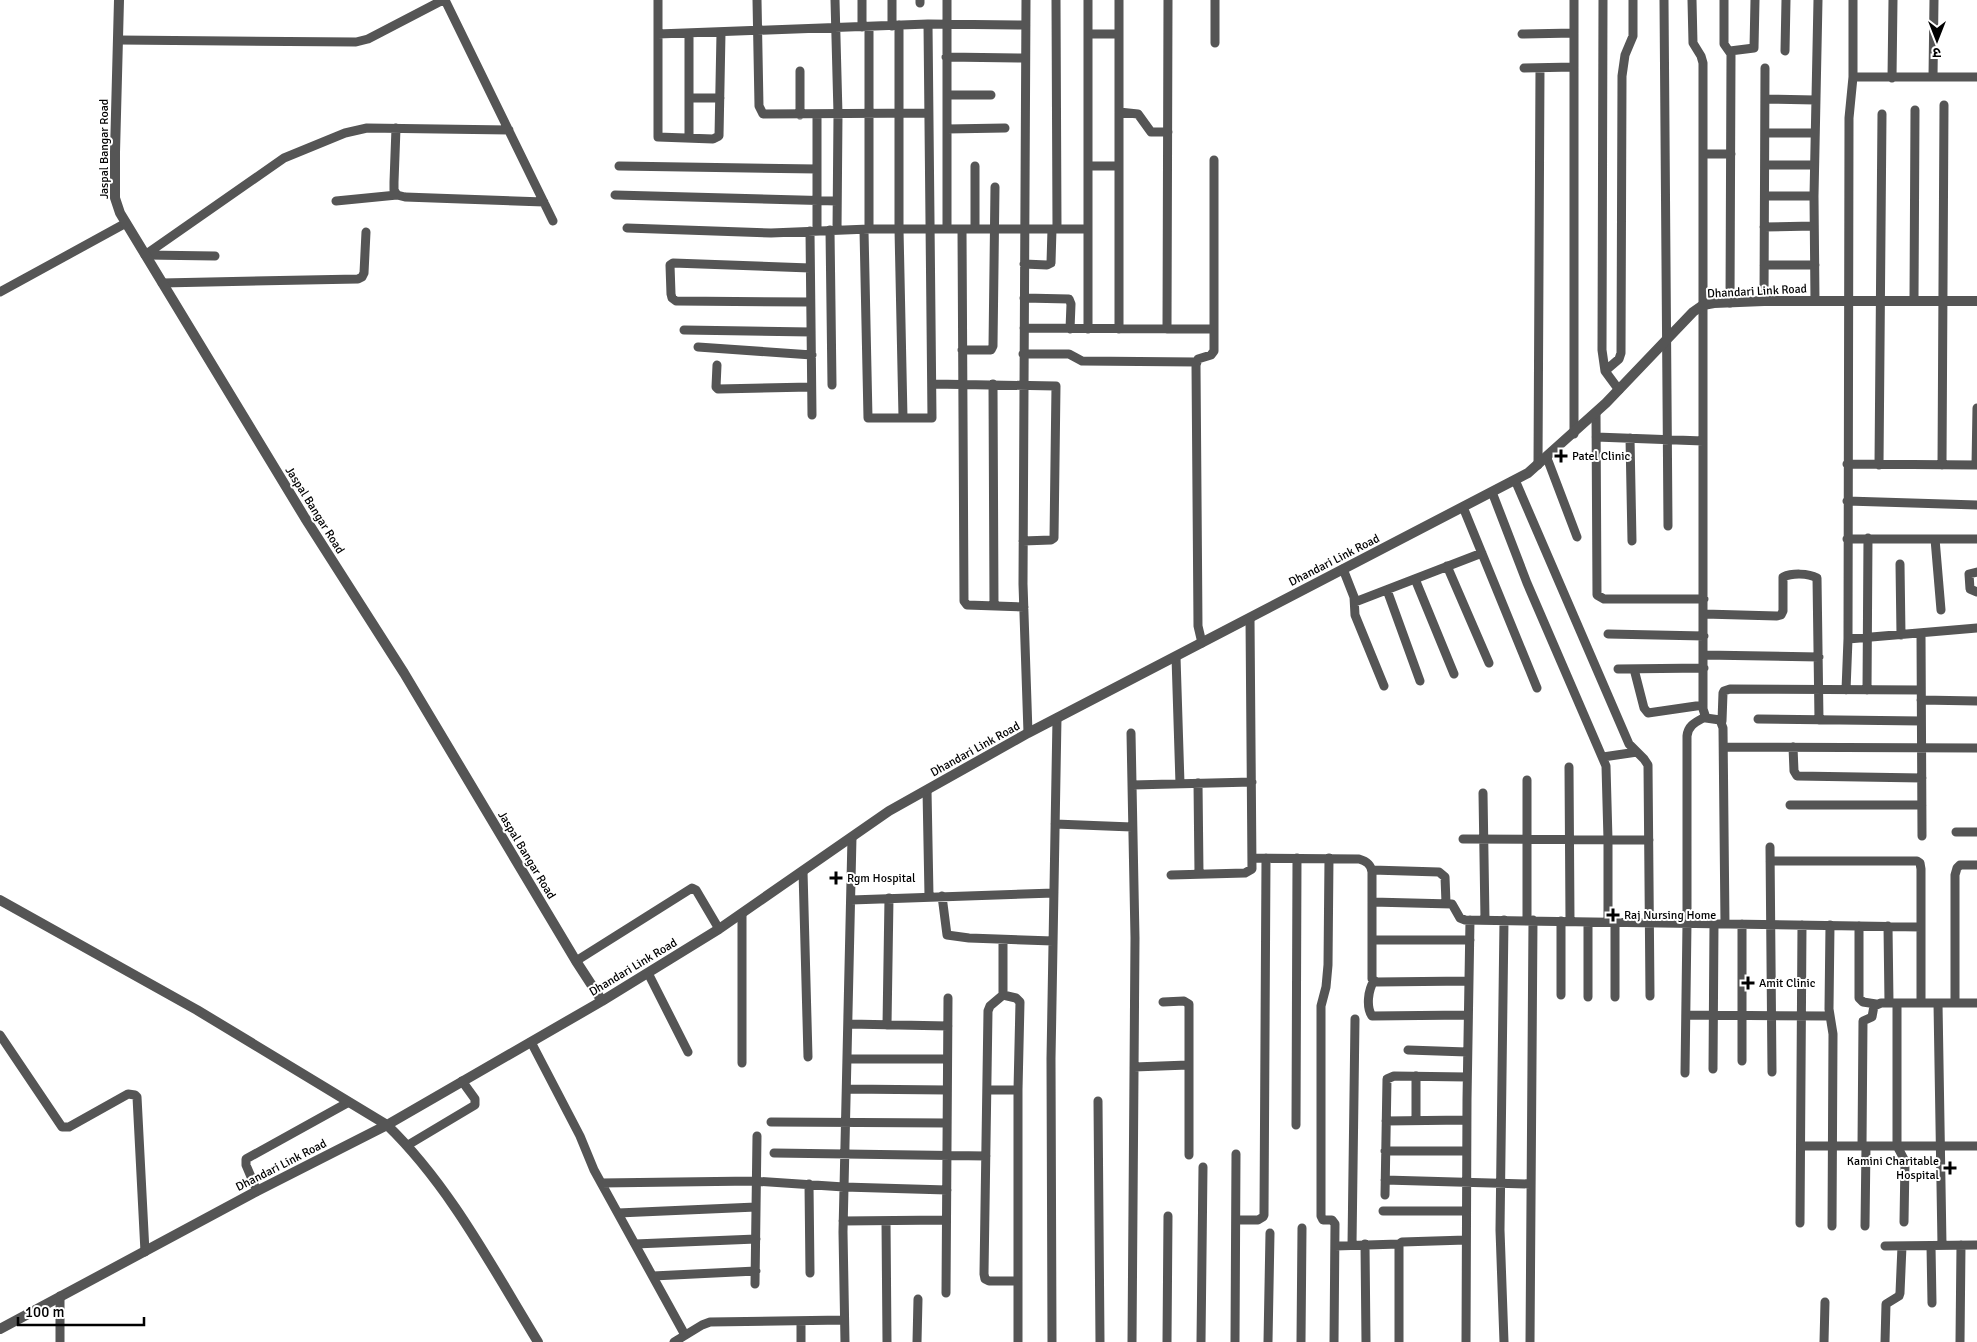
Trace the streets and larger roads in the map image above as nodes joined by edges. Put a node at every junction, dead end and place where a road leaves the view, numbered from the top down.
1 (119, 0) edge
2 (444, 0) edge
3 (658, 0) edge
4 (757, 0) edge
5 (835, 0) edge
6 (862, 0) edge
7 (892, 0) edge
8 (947, 0) edge
9 (1026, 0) edge
10 (1056, 0) edge
11 (1088, 0) edge
12 (1119, 0) edge
13 (1168, 0) edge
14 (1215, 0) edge
15 (1574, 0) edge
16 (1603, 0) edge
17 (1633, 0) edge
18 (1664, 0) edge
19 (1692, 0) edge
20 (1724, 0) edge
21 (1755, 0) edge
22 (1786, 0) edge
23 (1818, 0) edge
24 (1853, 0) edge
25 (1893, 0) edge
26 (1934, 0) edge
27 (928, 24) junction
28 (947, 24) junction
29 (1026, 25) junction
30 (895, 26) junction
31 (866, 27) junction
32 (836, 28) junction
33 (758, 31) junction
34 (721, 32) junction
35 (658, 34) junction
36 (689, 34) junction
37 (1088, 34) junction
38 (1119, 34) junction
39 (1522, 34) dead end
40 (1574, 34) junction
41 (118, 40) junction
42 (1215, 43) dead end
43 (1730, 51) junction
44 (1785, 51) dead end
45 (946, 57) junction
46 (1026, 58) junction
47 (1574, 67) junction
48 (1524, 68) dead end
49 (1540, 68) junction
50 (1765, 68) dead end
51 (800, 71) dead end
52 (1853, 77) junction
53 (1933, 77) junction
54 (1977, 77) edge
55 (1892, 78) junction
56 (946, 95) junction
57 (991, 95) dead end
58 (689, 98) junction
59 (720, 98) junction
60 (1765, 99) junction
61 (1815, 100) junction
62 (1944, 105) dead end
63 (1915, 110) dead end
64 (1119, 112) junction
65 (869, 113) junction
66 (900, 113) junction
67 (929, 113) junction
68 (817, 114) junction
69 (838, 114) junction
70 (1882, 114) dead end
71 (800, 115) junction
72 (396, 128) junction
73 (1005, 128) dead end
74 (509, 130) junction
75 (947, 130) junction
76 (1168, 132) junction
77 (1765, 133) junction
78 (1815, 133) junction
79 (689, 138) junction
80 (1703, 154) junction
81 (1731, 154) junction
82 (1214, 160) dead end
83 (1765, 165) junction
84 (1814, 165) junction
85 (619, 166) dead end
86 (975, 166) dead end
87 (1088, 166) junction
88 (1119, 166) junction
89 (817, 169) junction
90 (995, 187) dead end
91 (397, 195) junction
92 (615, 195) dead end
93 (1764, 196) junction
94 (1814, 196) junction
95 (817, 200) junction
96 (336, 201) dead end
97 (837, 201) junction
98 (544, 202) junction
99 (553, 221) dead end
100 (126, 223) junction
101 (1814, 226) junction
102 (1764, 227) junction
103 (627, 228) dead end
104 (899, 229) junction
105 (930, 229) junction
106 (947, 229) junction
107 (962, 229) junction
108 (975, 229) junction
109 (1024, 229) junction
110 (1055, 229) junction
111 (1088, 229) junction
112 (834, 230) junction
113 (867, 230) junction
114 (995, 230) junction
115 (814, 231) junction
116 (366, 232) dead end
117 (145, 255) junction
118 (215, 256) dead end
119 (1024, 264) junction
120 (1814, 264) junction
121 (1764, 265) junction
122 (810, 268) junction
123 (162, 283) junction
124 (0, 292) edge
125 (1024, 298) junction
126 (1849, 300) junction
127 (1881, 300) junction
128 (1914, 300) junction
129 (1764, 301) junction
130 (1815, 301) junction
131 (1944, 301) junction
132 (1977, 301) edge
133 (810, 302) junction
134 (1730, 303) junction
135 (1703, 305) junction
136 (1024, 328) junction
137 (1070, 329) junction
138 (1088, 329) junction
139 (1119, 329) junction
140 (1167, 329) junction
141 (1214, 329) junction
142 (684, 330) dead end
143 (811, 332) junction
144 (1665, 341) junction
145 (698, 347) dead end
146 (962, 350) junction
147 (1023, 354) junction
148 (812, 355) junction
149 (1196, 362) junction
150 (717, 365) dead end
151 (1605, 371) junction
152 (932, 384) junction
153 (962, 384) junction
154 (993, 384) junction
155 (832, 385) dead end
156 (1023, 385) junction
157 (811, 387) junction
158 (1619, 390) junction
159 (1977, 408) edge
160 (1596, 412) junction
161 (812, 415) dead end
162 (903, 417) junction
163 (1574, 434) junction
164 (1596, 437) junction
165 (1630, 438) junction
166 (1666, 439) junction
167 (1704, 441) junction
168 (1547, 458) junction
169 (1847, 464) junction
170 (1538, 465) junction
171 (1879, 465) junction
172 (1942, 465) junction
173 (1977, 466) edge
174 (1516, 480) junction
175 (1492, 492) junction
176 (1847, 501) junction
177 (1977, 505) edge
178 (1463, 507) junction
179 (1668, 526) dead end
180 (1577, 537) dead end
181 (1868, 538) junction
182 (1847, 539) junction
183 (1935, 539) junction
184 (1977, 540) edge
185 (1023, 541) junction
186 (1632, 541) dead end
187 (1482, 553) junction
188 (1900, 564) dead end
189 (1447, 566) junction
190 (1343, 569) junction
191 (1977, 572) edge
192 (1415, 579) junction
193 (1387, 590) junction
194 (1977, 592) edge
195 (1704, 599) junction
196 (1355, 602) junction
197 (994, 606) junction
198 (1024, 607) junction
199 (1941, 610) dead end
200 (1704, 614) junction
201 (1250, 618) junction
202 (1977, 628) edge
203 (1921, 633) junction
204 (1608, 634) dead end
205 (1901, 635) junction
206 (1704, 636) junction
207 (1867, 638) junction
208 (1848, 639) junction
209 (1202, 643) junction
210 (1704, 655) junction
211 (1176, 656) junction
212 (1819, 657) junction
213 (1489, 663) dead end
214 (1704, 668) junction
215 (1618, 669) dead end
216 (1634, 669) junction
217 (1454, 674) dead end
218 (1420, 681) dead end
219 (1384, 686) dead end
220 (1537, 688) dead end
221 (1819, 690) junction
222 (1846, 690) junction
223 (1868, 690) junction
224 (1921, 690) junction
225 (1921, 700) junction
226 (1977, 701) edge
227 (1703, 705) junction
228 (1705, 717) junction
229 (1057, 718) junction
230 (1758, 719) dead end
231 (1820, 720) junction
232 (1722, 721) junction
233 (1921, 721) junction
234 (1028, 733) junction
235 (1130, 733) dead end
236 (1724, 747) junction
237 (1793, 748) junction
238 (1977, 748) edge
239 (1921, 749) junction
240 (1637, 752) junction
241 (1604, 757) junction
242 (1569, 767) dead end
243 (1922, 778) junction
244 (1527, 780) dead end
245 (1252, 782) junction
246 (1198, 783) junction
247 (1180, 784) junction
248 (1132, 785) junction
249 (927, 790) junction
250 (1483, 793) dead end
251 (1790, 805) dead end
252 (1922, 805) junction
253 (1055, 824) junction
254 (1132, 826) junction
255 (1956, 832) dead end
256 (1977, 832) edge
257 (1922, 836) dead end
258 (852, 837) junction
259 (1463, 839) dead end
260 (1484, 839) junction
261 (1527, 839) junction
262 (1570, 839) junction
263 (1608, 840) junction
264 (1650, 840) junction
265 (1770, 847) dead end
266 (1253, 858) junction
267 (1266, 858) junction
268 (1297, 858) junction
269 (1329, 858) junction
270 (1770, 861) junction
271 (1977, 865) edge
272 (1372, 870) junction
273 (803, 871) junction
274 (1199, 874) junction
275 (1171, 875) dead end
276 (1054, 893) junction
277 (929, 896) junction
278 (942, 896) junction
279 (889, 898) junction
280 (0, 900) edge
281 (851, 900) junction
282 (1372, 902) junction
283 (1446, 903) junction
284 (742, 914) junction
285 (1470, 920) junction
286 (1485, 920) junction
287 (1504, 920) junction
288 (1530, 920) junction
289 (1566, 921) junction
290 (1588, 922) junction
291 (1611, 922) junction
292 (1650, 922) junction
293 (1687, 923) junction
294 (1714, 924) junction
295 (1725, 924) junction
296 (1742, 924) junction
297 (1771, 924) junction
298 (1802, 925) junction
299 (1830, 925) junction
300 (1859, 926) junction
301 (1888, 926) junction
302 (1921, 927) junction
303 (719, 930) junction
304 (1003, 940) junction
305 (1372, 940) junction
306 (1470, 940) junction
307 (1053, 941) junction
308 (576, 961) junction
309 (648, 973) junction
310 (1374, 981) junction
311 (1469, 981) junction
312 (1003, 995) junction
313 (1561, 995) dead end
314 (1650, 996) dead end
315 (1588, 997) dead end
316 (1614, 997) dead end
317 (948, 998) dead end
318 (602, 1001) junction
319 (1163, 1002) dead end
320 (1893, 1003) junction
321 (1921, 1003) junction
322 (1938, 1003) junction
323 (1955, 1003) junction
324 (1977, 1003) edge
325 (1876, 1004) junction
326 (1468, 1015) junction
327 (1686, 1015) junction
328 (1714, 1015) junction
329 (1742, 1015) junction
330 (1771, 1015) junction
331 (1801, 1016) junction
332 (1830, 1016) junction
333 (1355, 1019) dead end
334 (849, 1024) junction
335 (887, 1025) junction
336 (948, 1026) junction
337 (0, 1035) edge
338 (531, 1042) junction
339 (1408, 1050) dead end
340 (688, 1052) dead end
341 (1467, 1052) junction
342 (808, 1057) dead end
343 (947, 1059) junction
344 (848, 1060) junction
345 (1742, 1061) dead end
346 (742, 1063) dead end
347 (1188, 1065) junction
348 (1134, 1068) junction
349 (1713, 1069) dead end
350 (1772, 1072) dead end
351 (1684, 1073) dead end
352 (1416, 1076) junction
353 (1467, 1077) junction
354 (462, 1081) junction
355 (847, 1089) junction
356 (947, 1090) junction
357 (987, 1090) junction
358 (1018, 1090) junction
359 (1098, 1101) dead end
360 (350, 1102) junction
361 (1386, 1120) junction
362 (1416, 1120) junction
363 (1466, 1120) junction
364 (771, 1122) dead end
365 (947, 1123) junction
366 (846, 1124) junction
367 (387, 1125) junction
368 (1296, 1125) dead end
369 (757, 1136) dead end
370 (408, 1145) junction
371 (1802, 1146) junction
372 (1832, 1146) junction
373 (1864, 1146) junction
374 (1897, 1146) junction
375 (1940, 1146) junction
376 (1977, 1146) edge
377 (1386, 1151) junction
378 (1466, 1151) junction
379 (774, 1153) dead end
380 (845, 1154) junction
381 (1236, 1154) dead end
382 (1189, 1155) dead end
383 (947, 1156) junction
384 (986, 1156) junction
385 (1203, 1167) dead end
386 (1385, 1180) junction
387 (756, 1181) junction
388 (1466, 1182) junction
389 (601, 1183) junction
390 (1501, 1183) junction
391 (809, 1184) junction
392 (1530, 1184) junction
393 (844, 1187) junction
394 (947, 1190) junction
395 (257, 1191) junction
396 (1385, 1195) dead end
397 (756, 1207) junction
398 (1383, 1211) dead end
399 (1466, 1211) junction
400 (618, 1213) junction
401 (1168, 1216) dead end
402 (886, 1220) junction
403 (946, 1220) junction
404 (1236, 1220) junction
405 (843, 1221) junction
406 (1904, 1222) dead end
407 (1800, 1223) dead end
408 (1832, 1226) dead end
409 (1865, 1226) dead end
410 (1302, 1228) dead end
411 (1270, 1233) dead end
412 (756, 1238) junction
413 (1466, 1240) junction
414 (635, 1244) junction
415 (1365, 1244) junction
416 (1400, 1244) junction
417 (1352, 1245) junction
418 (1942, 1245) junction
419 (1961, 1245) junction
420 (1977, 1245) edge
421 (1335, 1246) junction
422 (1884, 1246) dead end
423 (1902, 1246) junction
424 (1931, 1246) junction
425 (145, 1252) junction
426 (756, 1270) junction
427 (810, 1273) dead end
428 (653, 1276) junction
429 (1018, 1281) junction
430 (755, 1284) dead end
431 (946, 1293) dead end
432 (60, 1296) junction
433 (918, 1299) dead end
434 (1824, 1302) dead end
435 (1932, 1304) dead end
436 (844, 1320) junction
437 (801, 1321) junction
438 (0, 1329) edge
439 (685, 1335) junction
440 (60, 1342) edge
441 (538, 1342) edge
442 (674, 1342) edge
443 (801, 1342) edge
444 (845, 1342) edge
445 (887, 1342) edge
446 (917, 1342) edge
447 (1018, 1342) edge
448 (1052, 1342) edge
449 (1100, 1342) edge
450 (1132, 1342) edge
451 (1167, 1342) edge
452 (1201, 1342) edge
453 (1236, 1342) edge
454 (1268, 1342) edge
455 (1301, 1342) edge
456 (1334, 1342) edge
457 (1366, 1342) edge
458 (1400, 1342) edge
459 (1466, 1342) edge
460 (1504, 1342) edge
461 (1530, 1342) edge
462 (1824, 1342) edge
463 (1885, 1342) edge
464 (1960, 1342) edge

1 - 41 street, Jaspal Bangar Road
2 - 41 street
2 - 74 street
3 - 35 street
4 - 33 street
5 - 32 street
6 - 31 street
7 - 30 street
8 - 28 street
9 - 29 street
10 - 110 street
11 - 37 street
12 - 38 street
13 - 76 street
14 - 42 street
15 - 40 street
16 - 151 street
17 - 151 street
18 - 144 street
19 - 80 street
20 - 43 street
21 - 43 street
22 - 44 street
23 - 61 street
24 - 52 street
25 - 55 street
26 - 53 street
27 - 28 street
27 - 30 street
27 - 67 street
28 - 29 street
28 - 45 street
29 - 46 street
30 - 31 street
30 - 66 street
31 - 32 street
31 - 65 street
32 - 33 street
32 - 69 street
33 - 34 street
33 - 71 street
34 - 36 street
34 - 59 street
35 - 36 street
35 - 79 street
36 - 58 street
37 - 38 street
37 - 87 street
38 - 64 street
39 - 40 street
40 - 47 street
41 - 100 street, Jaspal Bangar Road
43 - 81 street
45 - 46 street
45 - 56 street
46 - 109 street
47 - 49 street
47 - 163 street
48 - 49 street
49 - 170 street
50 - 60 street
51 - 71 street
52 - 55 street
52 - 126 street
53 - 54 street
53 - 55 street
56 - 57 street
56 - 75 street
58 - 59 street
58 - 79 street
59 - 79 street
60 - 61 street
60 - 77 street
61 - 78 street
62 - 131 street
63 - 128 street
64 - 76 street
64 - 88 street
65 - 66 street
65 - 69 street
65 - 113 street
66 - 67 street
66 - 104 street
67 - 105 street
68 - 69 street
68 - 71 street
68 - 89 street
69 - 97 street
70 - 127 street
72 - 74 street
72 - 91 street
72 - 117 street
73 - 75 street
74 - 98 street
75 - 106 street
76 - 140 street
77 - 78 street
77 - 83 street
78 - 84 street
80 - 81 street
80 - 135 street
81 - 134 street
82 - 141 street
83 - 84 street
83 - 93 street
84 - 94 street
85 - 89 street
86 - 108 street
87 - 88 street
87 - 111 street
88 - 139 street
89 - 95 street
90 - 114 street
91 - 96 street
91 - 98 street
92 - 95 street
93 - 94 street
93 - 102 street
94 - 101 street
95 - 97 street
95 - 115 street
97 - 112 street
98 - 99 street
100 - 117 street, Jaspal Bangar Road
100 - 124 street
101 - 102 street
101 - 120 street
102 - 121 street
103 - 115 street
104 - 105 street
104 - 113 street
104 - 162 street
105 - 106 street
105 - 152 street
106 - 107 street
107 - 108 street
107 - 146 street
108 - 114 street
109 - 110 street
109 - 114 street
109 - 119 street
110 - 111 street
110 - 119 street
111 - 138 street
112 - 113 street
112 - 115 street
112 - 155 street
113 - 162 street
114 - 146 street
115 - 122 street
116 - 123 street
117 - 118 street
117 - 123 street, Jaspal Bangar Road
119 - 125 street
120 - 121 street
120 - 130 street
121 - 129 street
122 - 133 street
122 - 133 street
123 - 308 street, Jaspal Bangar Road
125 - 136 street
125 - 137 street
126 - 127 street, Dhandari Link Road
126 - 130 street, Dhandari Link Road
126 - 169 street
127 - 128 street, Dhandari Link Road
127 - 171 street
128 - 131 street, Dhandari Link Road
129 - 130 street, Dhandari Link Road
129 - 134 street, Dhandari Link Road
131 - 132 street, Dhandari Link Road
131 - 172 street
133 - 143 street
134 - 135 street, Dhandari Link Road
135 - 144 street, Dhandari Link Road
135 - 167 street
136 - 137 street
136 - 147 street
137 - 138 street
138 - 139 street
139 - 140 street
140 - 141 street
141 - 149 street
142 - 143 street
143 - 148 street
144 - 158 street, Dhandari Link Road
144 - 166 street
145 - 148 street
146 - 153 street
147 - 149 street
147 - 156 street
148 - 157 street
149 - 209 street
150 - 157 street
151 - 158 street
152 - 153 street
152 - 162 street
153 - 154 street
153 - 197 street
154 - 156 street
154 - 197 street
156 - 185 street
156 - 185 street
157 - 161 street
158 - 160 street, Dhandari Link Road
159 - 173 street
160 - 163 street, Dhandari Link Road
160 - 164 street
163 - 168 street, Dhandari Link Road
164 - 165 street
164 - 195 street
165 - 166 street
165 - 186 street
166 - 167 street
166 - 179 street
167 - 195 street
168 - 170 street, Dhandari Link Road
168 - 180 street
169 - 171 street
169 - 176 street
170 - 174 street, Dhandari Link Road
171 - 172 street
172 - 173 street
174 - 175 street, Dhandari Link Road
174 - 240 street
175 - 178 street, Dhandari Link Road
175 - 241 street
176 - 177 street
176 - 182 street
178 - 187 street
178 - 190 street, Dhandari Link Road
181 - 182 street
181 - 183 street
181 - 207 street
182 - 208 street
183 - 184 street
183 - 199 street
185 - 198 street
187 - 189 street
187 - 220 street
188 - 205 street
189 - 192 street
189 - 213 street
190 - 196 street
190 - 201 street, Dhandari Link Road
191 - 194 street
192 - 193 street
192 - 217 street
193 - 196 street
193 - 218 street
195 - 200 street
196 - 219 street
197 - 198 street
198 - 234 street
200 - 206 street
200 - 212 street
201 - 209 street, Dhandari Link Road
201 - 245 street
202 - 203 street
203 - 205 street
203 - 224 street
204 - 206 street
205 - 207 street
206 - 210 street
207 - 208 street
207 - 223 street
208 - 222 street
209 - 211 street, Dhandari Link Road
210 - 212 street
210 - 214 street
211 - 229 street, Dhandari Link Road
211 - 247 street
212 - 221 street
214 - 216 street
214 - 227 street
215 - 216 street
216 - 227 street
221 - 222 street
221 - 231 street
221 - 232 street
222 - 223 street
223 - 224 street
224 - 225 street
225 - 226 street
225 - 233 street
227 - 228 street
228 - 232 street
228 - 293 street
229 - 234 street, Dhandari Link Road
229 - 253 street
230 - 231 street
231 - 233 street
232 - 236 street
233 - 239 street
234 - 249 street, Dhandari Link Road
235 - 248 street
236 - 237 street
236 - 295 street
237 - 239 street
237 - 243 street
238 - 239 street
239 - 243 street
240 - 241 street
240 - 264 street
241 - 263 street
242 - 262 street
243 - 252 street
244 - 261 street
245 - 246 street
245 - 266 street
246 - 247 street
246 - 274 street
247 - 248 street
248 - 254 street
249 - 258 street, Dhandari Link Road
249 - 277 street
250 - 260 street
251 - 252 street
252 - 257 street
253 - 254 street
253 - 276 street
254 - 348 street
255 - 256 street
258 - 273 street, Dhandari Link Road
258 - 281 street
259 - 260 street
260 - 261 street
260 - 286 street
261 - 262 street
261 - 288 street
262 - 263 street
262 - 289 street
263 - 264 street
263 - 291 street
264 - 292 street
265 - 270 street
266 - 267 street
266 - 274 street
267 - 268 street
267 - 404 street
268 - 269 street
268 - 368 street
269 - 272 street
269 - 421 street
270 - 297 street
270 - 302 street
271 - 323 street
272 - 282 street
272 - 283 street
273 - 284 street, Dhandari Link Road
273 - 342 street
274 - 275 street
276 - 278 street
276 - 307 street
277 - 278 street
277 - 279 street
278 - 304 street
279 - 281 street
279 - 335 street
280 - 360 street
281 - 334 street
282 - 283 street
282 - 305 street
283 - 285 street
284 - 303 street, Dhandari Link Road
284 - 346 street
285 - 286 street
285 - 306 street
286 - 287 street
287 - 288 street
287 - 390 street
288 - 289 street
288 - 392 street
289 - 290 street
289 - 313 street
290 - 291 street
290 - 315 street
291 - 292 street
291 - 316 street
292 - 293 street
292 - 314 street
293 - 294 street
293 - 327 street
294 - 295 street
294 - 328 street
295 - 296 street
296 - 297 street
296 - 329 street
297 - 298 street
297 - 330 street
298 - 299 street
298 - 331 street
299 - 300 street
299 - 332 street
300 - 301 street
300 - 325 street
301 - 302 street
301 - 320 street
302 - 321 street
303 - 308 street
303 - 309 street, Dhandari Link Road
304 - 307 street
304 - 312 street
305 - 306 street
305 - 310 street
306 - 311 street
307 - 448 street
308 - 318 street, Jaspal Bangar Road
309 - 318 street, Dhandari Link Road
309 - 340 street
310 - 311 street
310 - 326 street
311 - 326 street
312 - 357 street
312 - 358 street
317 - 336 street
318 - 338 street, Dhandari Link Road
319 - 347 street
320 - 321 street
320 - 325 street
320 - 374 street
321 - 322 street
322 - 323 street
322 - 375 street
323 - 324 street
325 - 373 street
326 - 341 street
327 - 328 street
327 - 351 street
328 - 329 street
328 - 349 street
329 - 330 street
329 - 345 street
330 - 331 street
330 - 350 street
331 - 332 street
331 - 371 street
332 - 372 street
333 - 417 street
334 - 335 street
334 - 344 street
335 - 336 street
336 - 343 street
337 - 425 street
338 - 354 street, Dhandari Link Road
338 - 389 street
339 - 341 street
341 - 353 street
343 - 344 street
343 - 356 street
344 - 355 street
347 - 348 street
347 - 382 street
348 - 450 street
352 - 353 street
352 - 361 street
352 - 362 street
353 - 363 street
354 - 367 street, Dhandari Link Road
354 - 370 street
355 - 356 street
355 - 366 street
356 - 365 street
357 - 358 street
357 - 384 street
358 - 429 street
359 - 449 street
360 - 367 street
360 - 395 street
361 - 362 street
361 - 377 street
362 - 363 street
363 - 378 street
364 - 366 street
365 - 366 street
365 - 383 street
366 - 380 street
367 - 370 street
367 - 395 street, Dhandari Link Road
369 - 387 street
370 - 441 street
371 - 372 street
371 - 407 street
372 - 373 street
372 - 408 street
373 - 374 street
373 - 409 street
374 - 375 street
374 - 406 street
375 - 376 street
375 - 418 street
377 - 378 street
377 - 386 street
378 - 388 street
379 - 380 street
380 - 383 street
380 - 393 street
381 - 404 street
383 - 384 street
383 - 394 street
384 - 429 street
385 - 452 street
386 - 388 street
386 - 396 street
387 - 389 street
387 - 391 street
387 - 397 street
388 - 390 street
388 - 399 street
389 - 400 street
390 - 392 street
390 - 460 street
391 - 393 street
391 - 427 street
392 - 461 street
393 - 394 street
393 - 405 street
394 - 403 street
395 - 425 street, Dhandari Link Road
397 - 400 street
397 - 412 street
398 - 399 street
399 - 413 street
400 - 414 street
401 - 451 street
402 - 403 street
402 - 405 street
402 - 445 street
403 - 431 street
404 - 453 street
405 - 436 street
410 - 455 street
411 - 454 street
412 - 414 street
412 - 426 street
413 - 416 street
413 - 459 street
414 - 428 street
415 - 416 street
415 - 417 street
415 - 457 street
416 - 458 street
417 - 421 street
418 - 419 street
418 - 424 street
419 - 420 street
419 - 464 street
421 - 456 street
422 - 423 street
423 - 424 street
423 - 463 street
424 - 435 street
425 - 432 street, Dhandari Link Road
426 - 428 street
426 - 430 street
428 - 439 street
429 - 447 street
432 - 438 street, Dhandari Link Road
432 - 440 street
433 - 446 street
434 - 462 street
436 - 437 street
436 - 444 street
437 - 439 street
437 - 443 street
439 - 442 street

